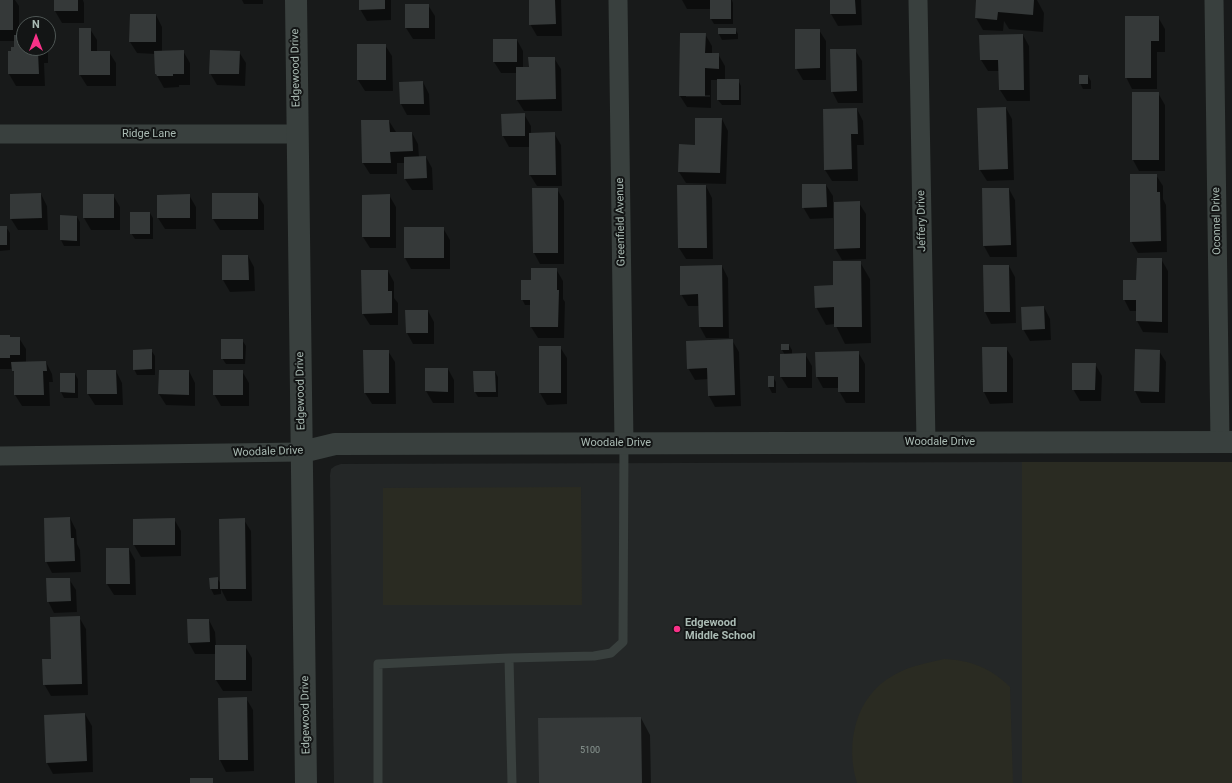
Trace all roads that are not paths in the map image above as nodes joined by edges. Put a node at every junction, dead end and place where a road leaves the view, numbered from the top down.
1 (296, 0) edge
2 (618, 0) edge
3 (918, 0) edge
4 (1214, 0) edge
5 (0, 134) edge
6 (297, 134) junction
7 (926, 442) junction
8 (1226, 442) edge
9 (624, 443) junction
10 (302, 452) junction
11 (0, 456) edge
12 (509, 658) junction
13 (306, 783) edge
14 (378, 783) edge
15 (512, 783) edge

1 - 6 street, Edgewood Drive
2 - 9 street, Greenfield Avenue
3 - 7 street, Jeffery Drive
4 - 8 street, Oconnel Drive
5 - 6 street, Ridge Lane
6 - 10 street, Edgewood Drive
7 - 8 street, Woodale Drive
7 - 9 street, Woodale Drive
9 - 10 street, Woodale Drive
9 - 12 lane
10 - 11 street, Woodale Drive
10 - 13 street, Edgewood Drive
12 - 14 lane
12 - 15 lane

